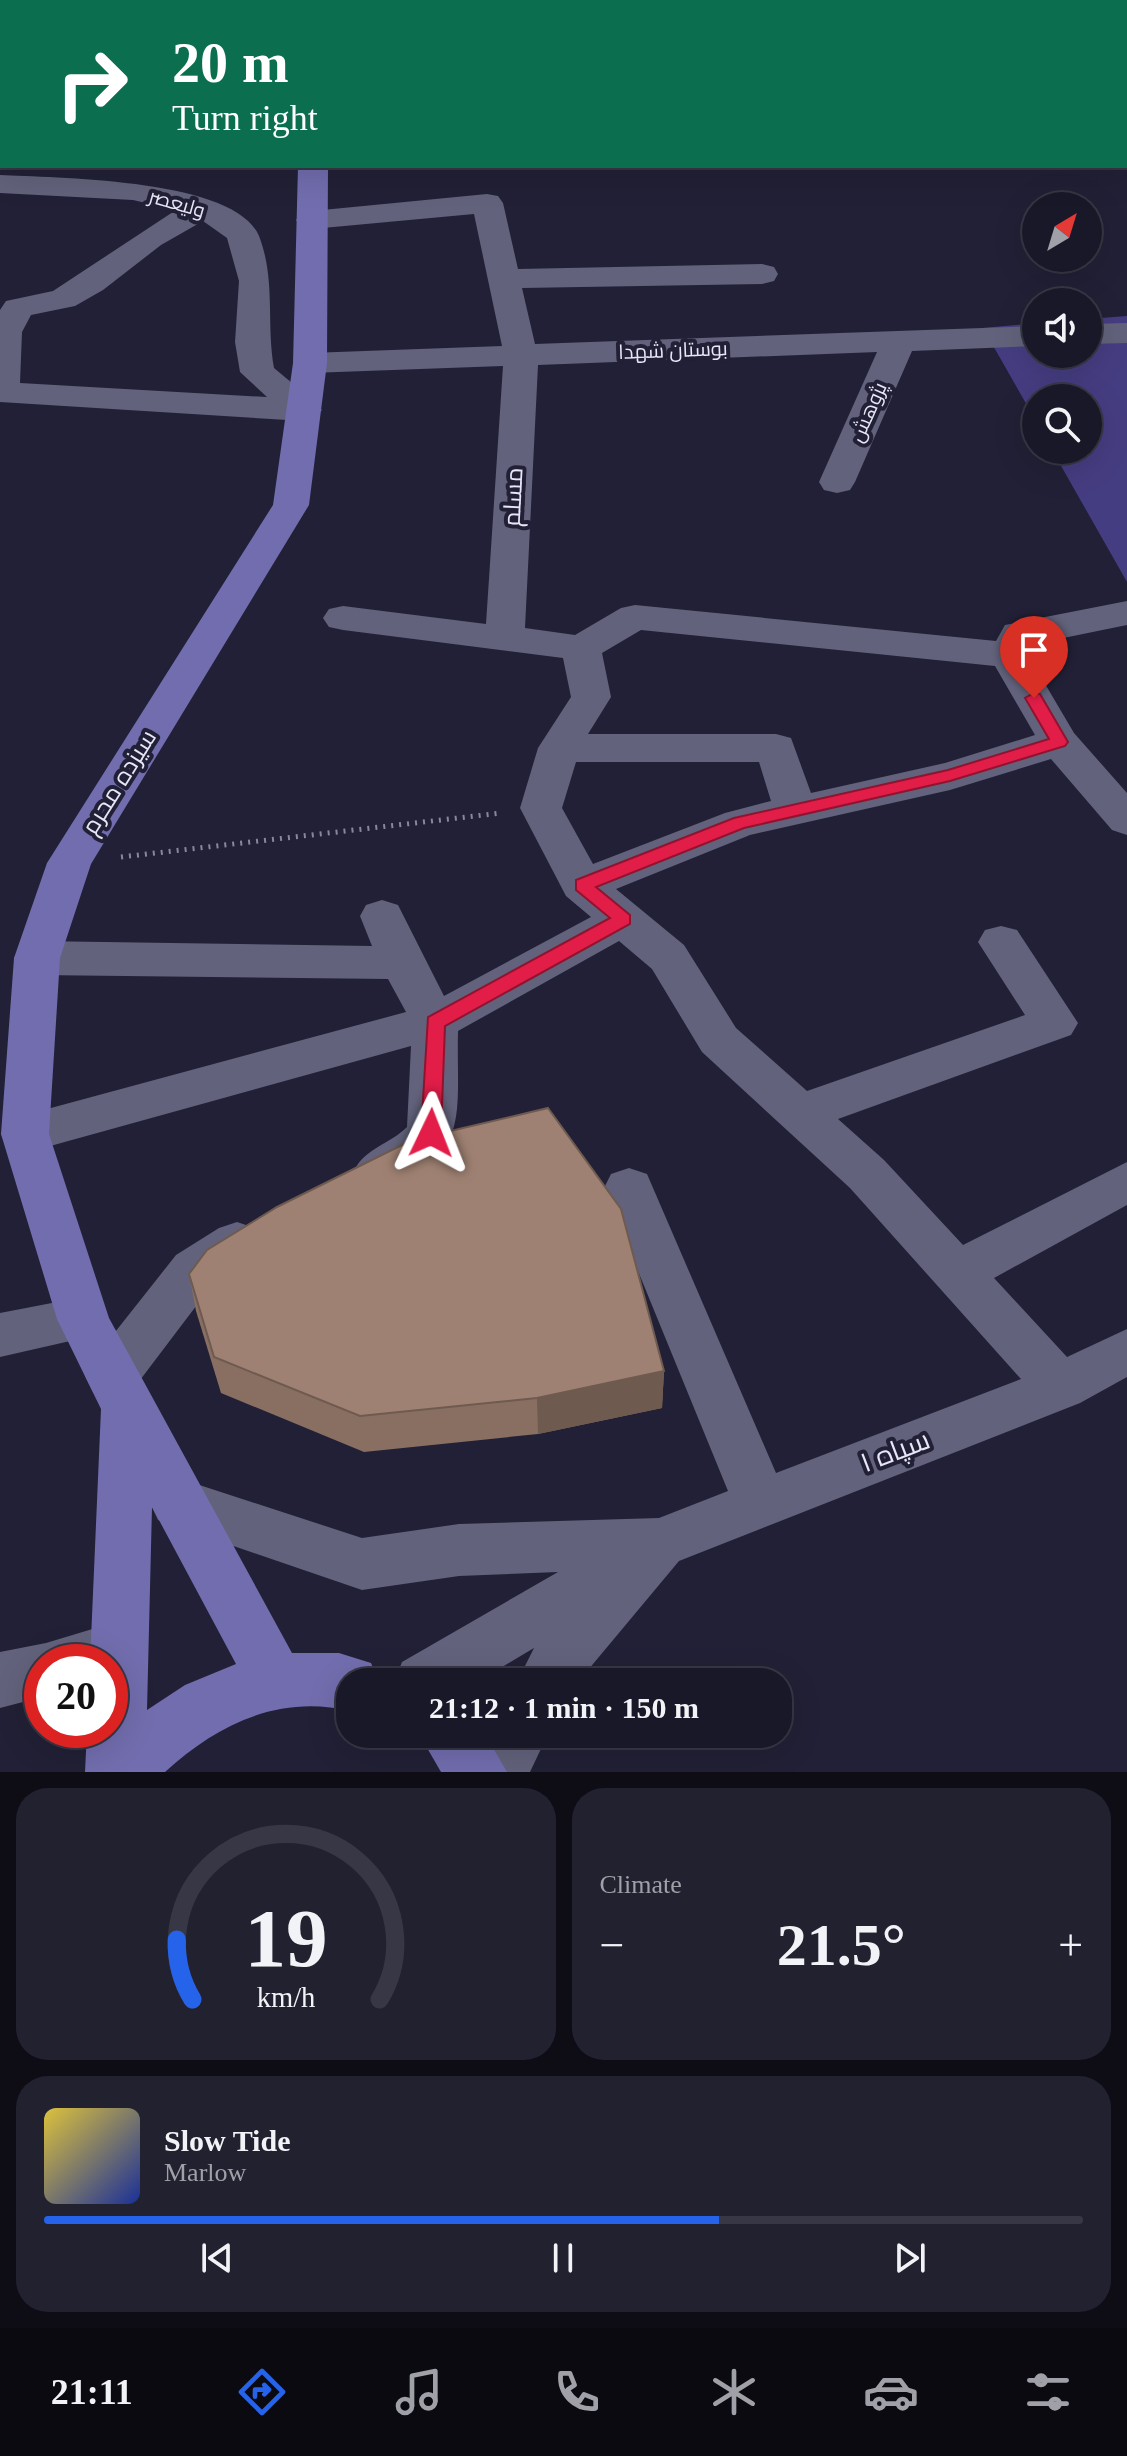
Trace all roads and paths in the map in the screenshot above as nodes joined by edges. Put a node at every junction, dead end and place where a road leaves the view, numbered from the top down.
1 (313, 168) edge
2 (118, 178) edge
3 (0, 184) edge
4 (204, 207) junction
5 (312, 220) junction
6 (762, 274) dead end
7 (504, 279) junction
8 (1127, 333) edge
9 (1102, 334) edge
10 (1022, 337) edge
11 (899, 341) junction
12 (521, 357) junction
13 (310, 363) junction
14 (1, 403) edge
15 (304, 410) junction
16 (837, 482) dead end
17 (1127, 613) edge
18 (343, 618) dead end
19 (505, 638) junction
20 (1013, 644) junction
21 (581, 648) junction
22 (1059, 742) junction
23 (559, 748) junction
24 (541, 808) junction
25 (795, 810) junction
26 (1127, 820) edge
27 (69, 863) junction
28 (582, 885) junction
29 (382, 916) dead end
30 (623, 919) junction
31 (1001, 942) dead end
32 (37, 958) junction
33 (402, 963) junction
34 (435, 1022) junction
35 (800, 1113) junction
36 (25, 1134) junction
37 (1127, 1182) edge
38 (344, 1188) edge
39 (629, 1188) dead end
40 (277, 1222) edge
41 (957, 1273) junction
42 (83, 1319) junction
43 (0, 1335) edge
44 (1127, 1351) edge
45 (1061, 1387) junction
46 (120, 1393) junction
47 (178, 1503) junction
48 (761, 1503) junction
49 (659, 1543) junction
50 (94, 1644) edge
51 (447, 1668) edge
52 (554, 1668) edge
53 (24, 1674) edge
54 (0, 1680) edge
55 (275, 1680) junction
56 (336, 1680) edge
57 (110, 1748) edge
58 (459, 1748) edge
59 (511, 1748) edge
60 (115, 1772) edge
61 (125, 1772) edge
62 (477, 1772) edge
63 (498, 1772) edge

1 - 5 main road, سیزده محرم
2 - 3 street, ولیعصر
2 - 4 street, ولیعصر
4 - 14 street
4 - 15 street, ولیعصر
5 - 7 street, مسلم
5 - 13 main road, سیزده محرم
6 - 7 street
7 - 12 street, مسلم
8 - 9 street
10 - 11 street, بوستان شهدا
11 - 12 street, بوستان شهدا
11 - 16 street, پژوهش
12 - 13 street, بوستان شهدا
12 - 19 street, مسلم
13 - 15 main road, سیزده محرم
14 - 15 street
15 - 27 main road, سیزده محرم
17 - 20 street
18 - 19 street
19 - 21 street
20 - 21 street
20 - 22 street
21 - 23 street
22 - 25 street
22 - 26 street
23 - 24 street
23 - 25 street
24 - 27 path
24 - 28 street
25 - 28 street
27 - 32 main road, سیزده محرم
28 - 30 street
29 - 33 street
30 - 34 street
30 - 35 street
31 - 35 street
32 - 33 street
32 - 36 main road, سیزده محرم
33 - 34 street
34 - 36 street
34 - 38 street
35 - 41 street
36 - 42 main road, سیزده محرم
37 - 41 street
39 - 48 street
40 - 46 street
41 - 45 street
42 - 43 street
42 - 46 main road, سیزده محرم
44 - 45 street, سپاه ۱
45 - 48 street, سپاه ۱
46 - 47 main road, سیزده محرم
46 - 50 main road
47 - 49 street
47 - 55 main road, سیزده محرم
48 - 49 street, سپاه ۱
49 - 51 street
49 - 52 street
53 - 54 street
55 - 56 main road
55 - 61 main road
57 - 60 main road
58 - 62 main road
59 - 63 street

